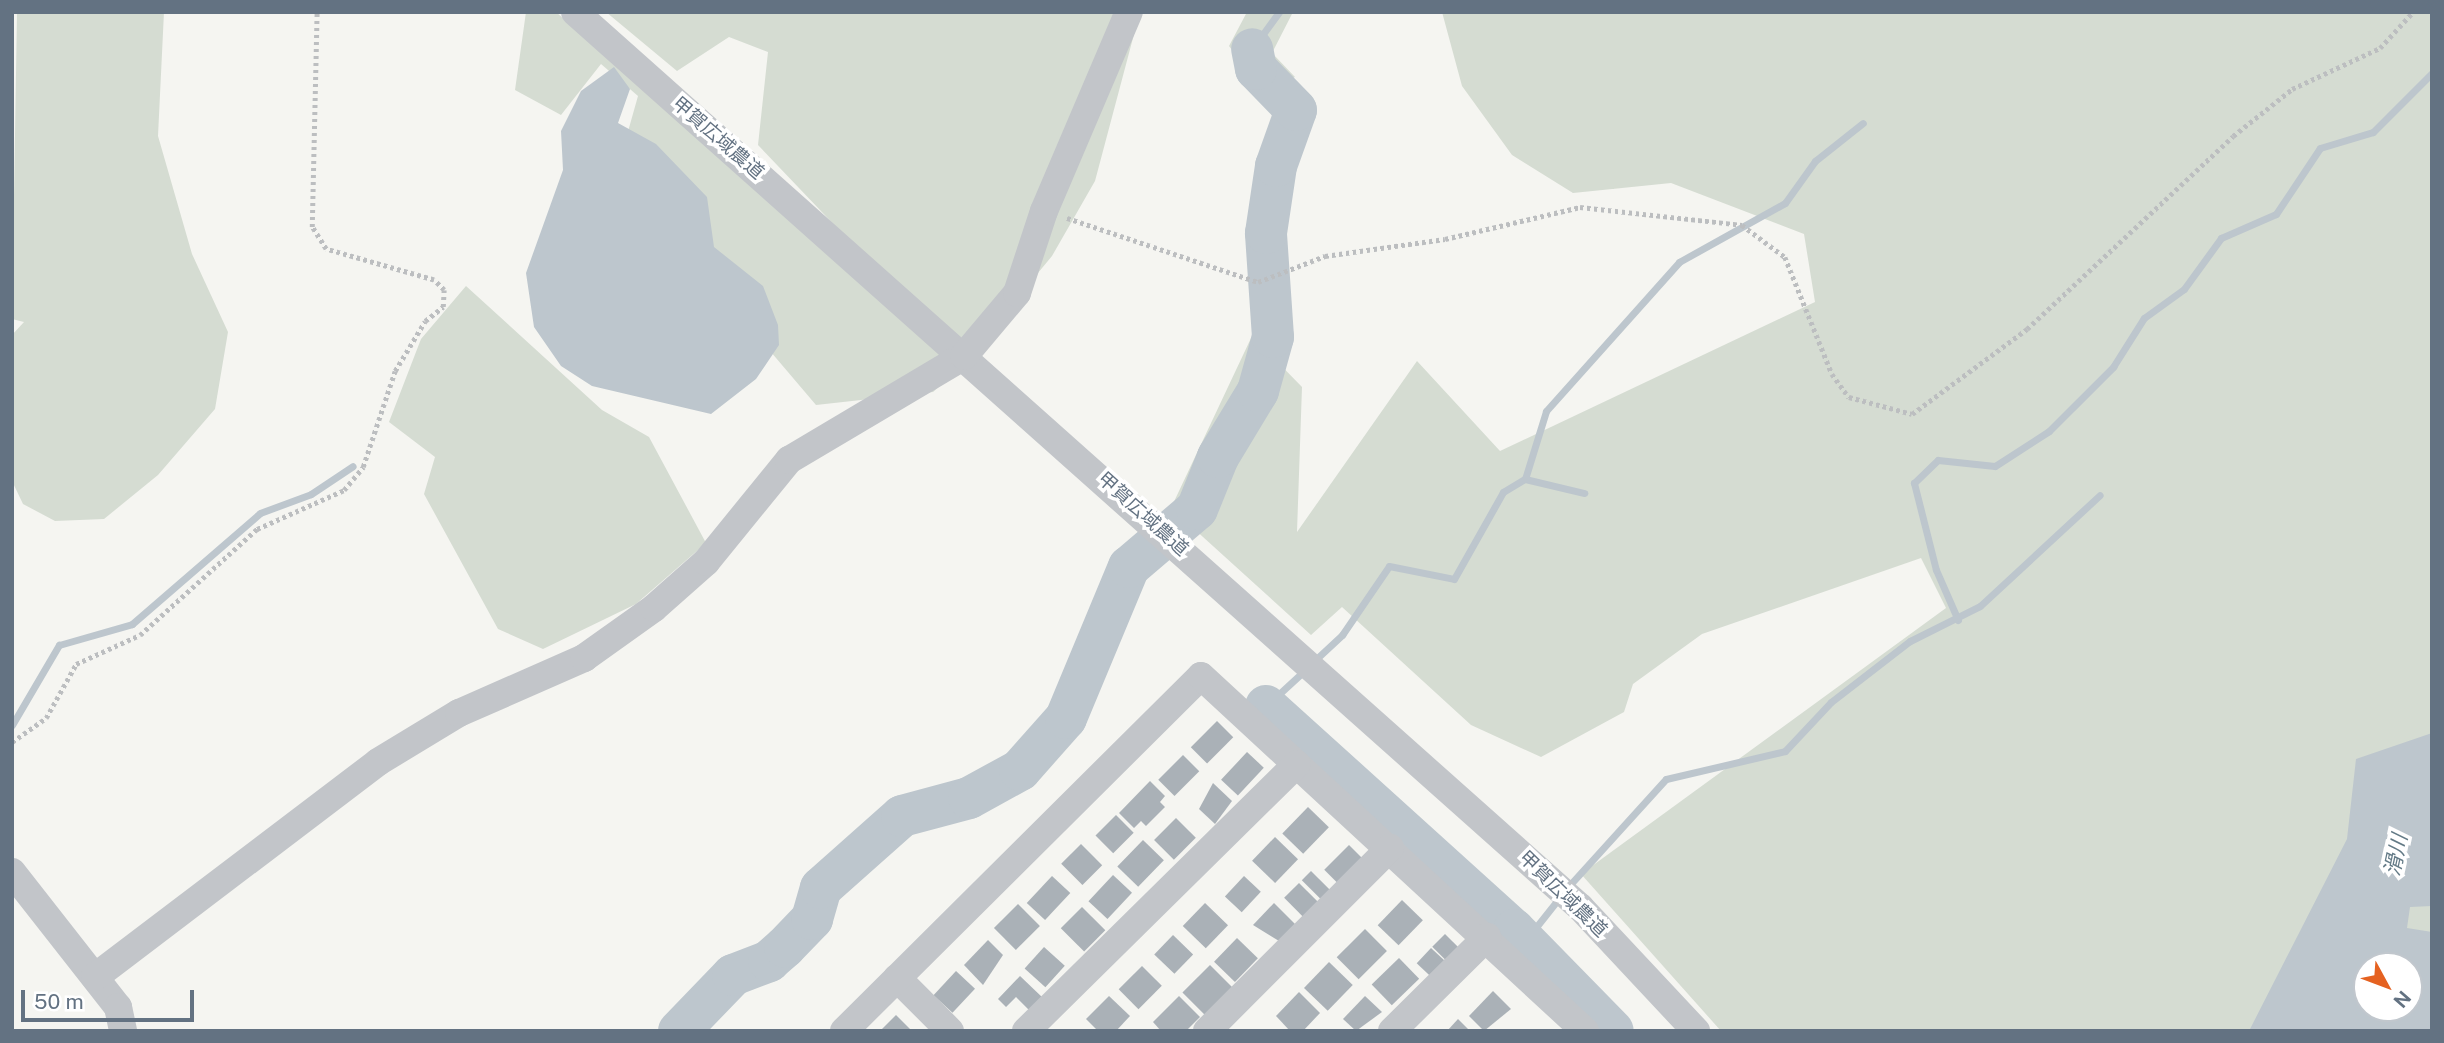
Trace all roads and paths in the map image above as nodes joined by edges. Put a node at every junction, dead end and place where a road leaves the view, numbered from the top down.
1 (317, 12) edge
2 (575, 12) edge
3 (1129, 12) edge
4 (2413, 12) edge
5 (1044, 211) junction
6 (964, 356) junction
7 (12, 742) edge
8 (1297, 764) junction
9 (1390, 848) junction
10 (12, 872) edge
11 (1487, 937) junction
12 (94, 977) junction
13 (897, 978) junction
14 (1580, 1029) edge
15 (123, 1031) edge
16 (844, 1031) edge
17 (950, 1031) edge
18 (1026, 1031) edge
19 (1207, 1031) edge
20 (1392, 1031) edge
21 (1696, 1031) edge

1 - 7 path
2 - 6 street, 甲賀広域農道
3 - 5 street
4 - 5 path
5 - 6 street
6 - 12 street
6 - 21 street, 甲賀広域農道
8 - 9 street
8 - 13 street
8 - 18 street
9 - 11 street
9 - 19 street
10 - 12 street
11 - 14 street
11 - 20 street
12 - 15 street
13 - 16 street
13 - 17 street

